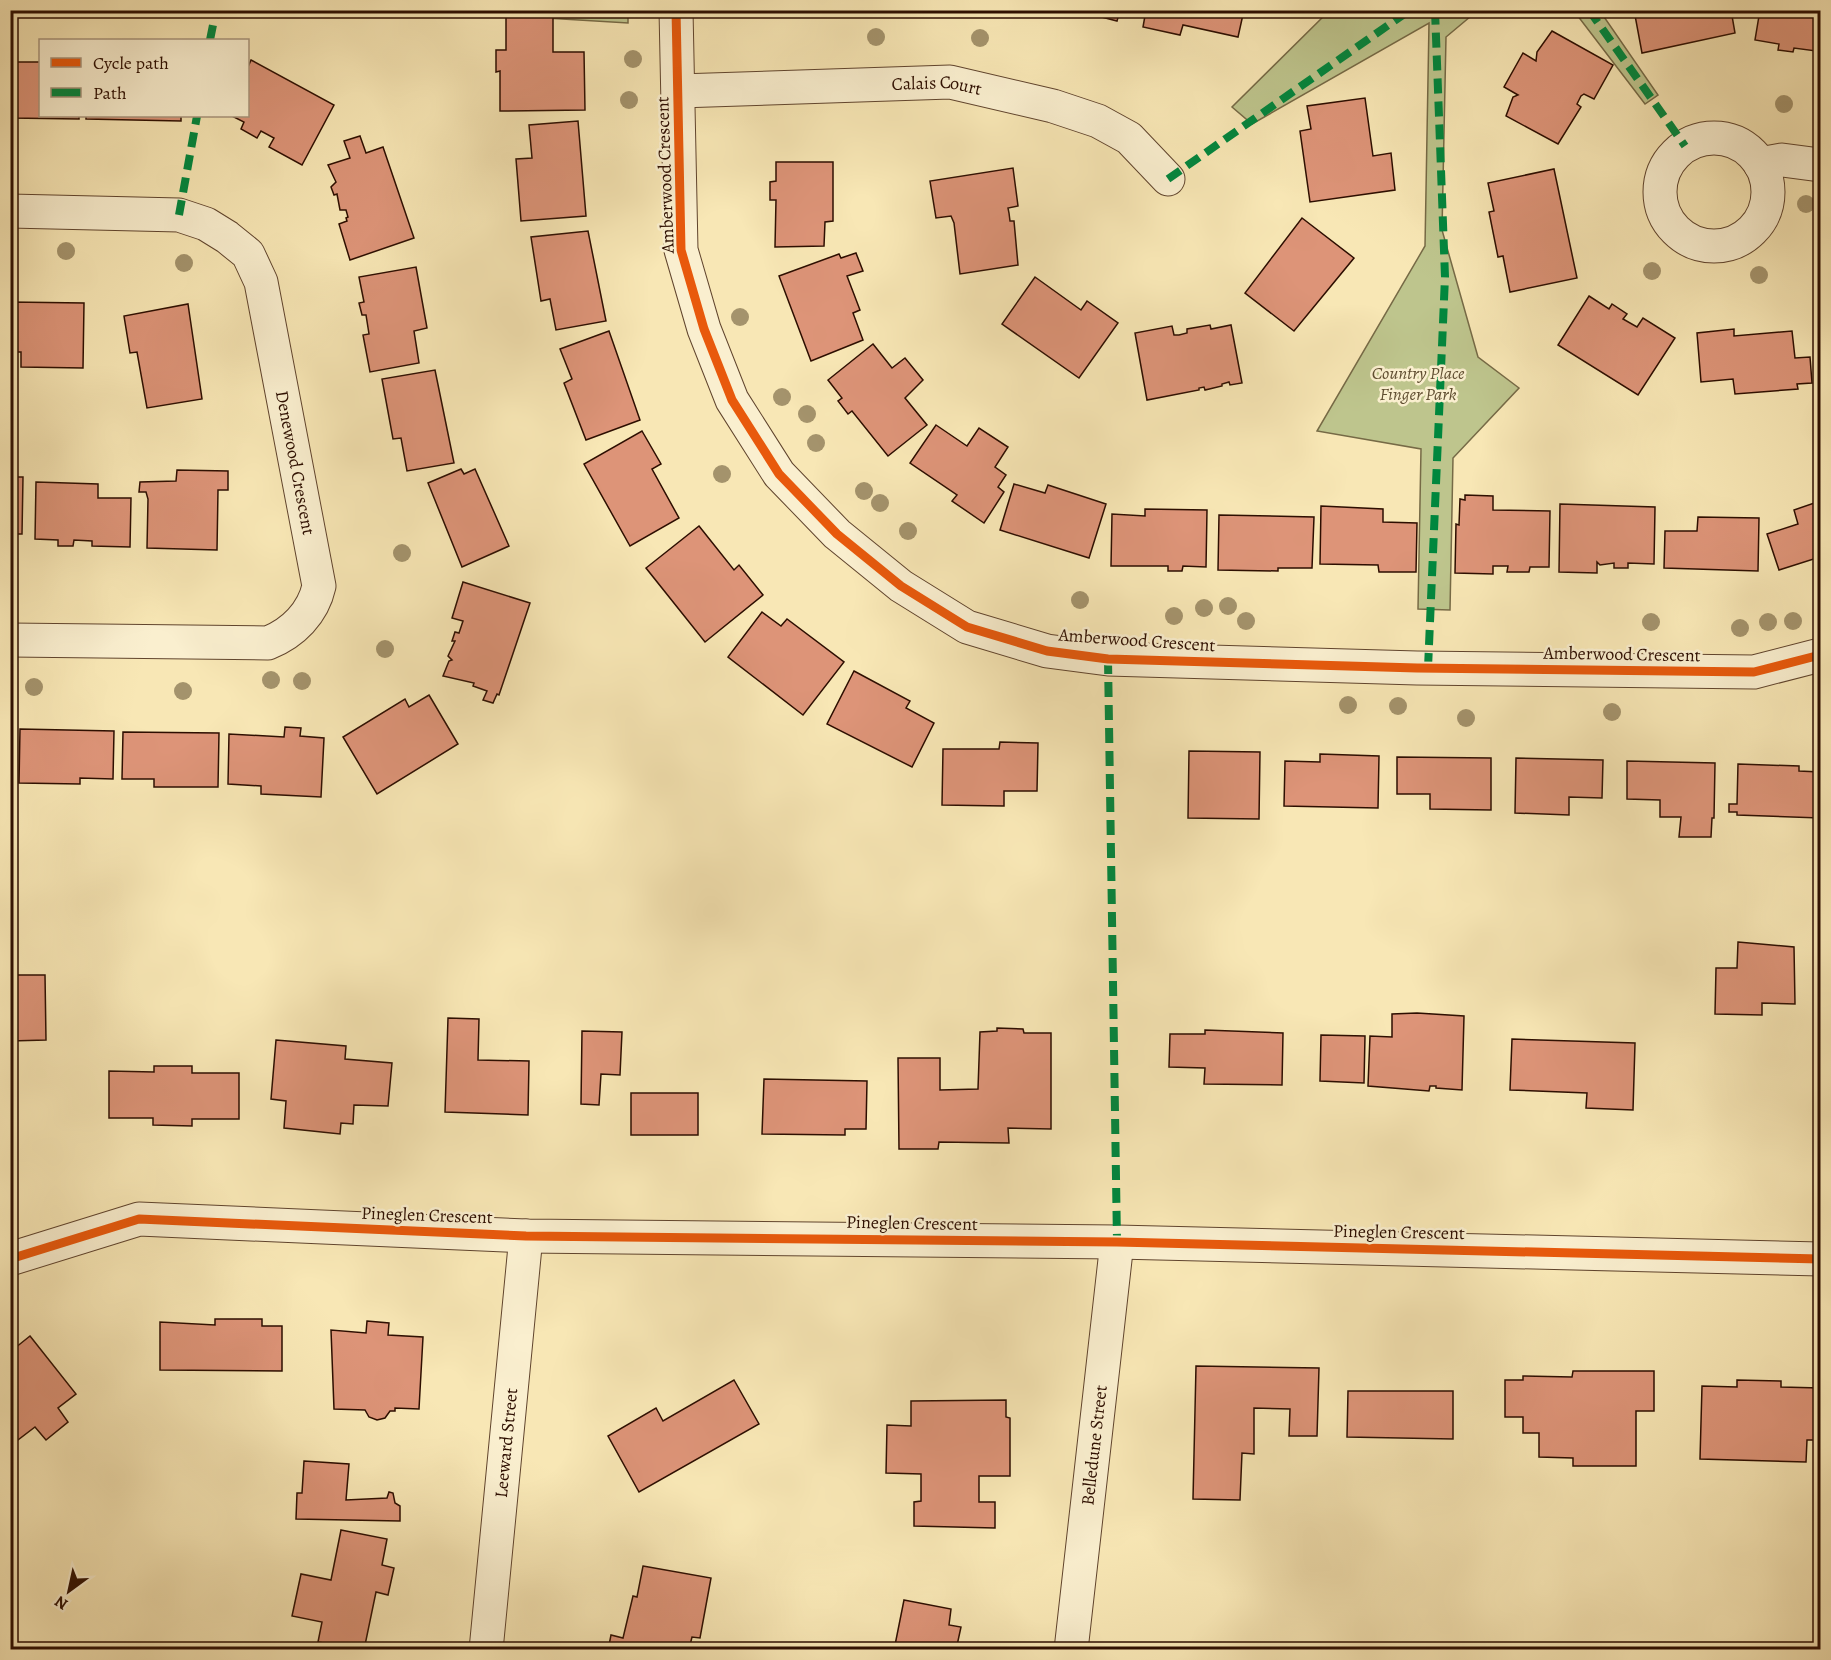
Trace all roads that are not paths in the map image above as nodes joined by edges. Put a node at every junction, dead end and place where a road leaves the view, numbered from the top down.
1 (676, 10) edge
2 (679, 91) junction
3 (1760, 164) dead end
4 (1821, 165) edge
5 (1168, 179) dead end
6 (10, 211) edge
7 (10, 639) edge
8 (1821, 655) edge
9 (526, 1236) junction
10 (1117, 1242) junction
11 (10, 1259) edge
12 (1821, 1259) edge
13 (486, 1650) edge
14 (1071, 1650) edge

1 - 2 street, Amberwood Crescent
2 - 5 street, Calais Court
2 - 8 street, Amberwood Crescent
3 - 4 street
6 - 7 street, Denewood Crescent
9 - 10 street, Pineglen Crescent
9 - 11 street, Pineglen Crescent
9 - 13 street, Leeward Street
10 - 12 street, Pineglen Crescent
10 - 14 street, Belledune Street

